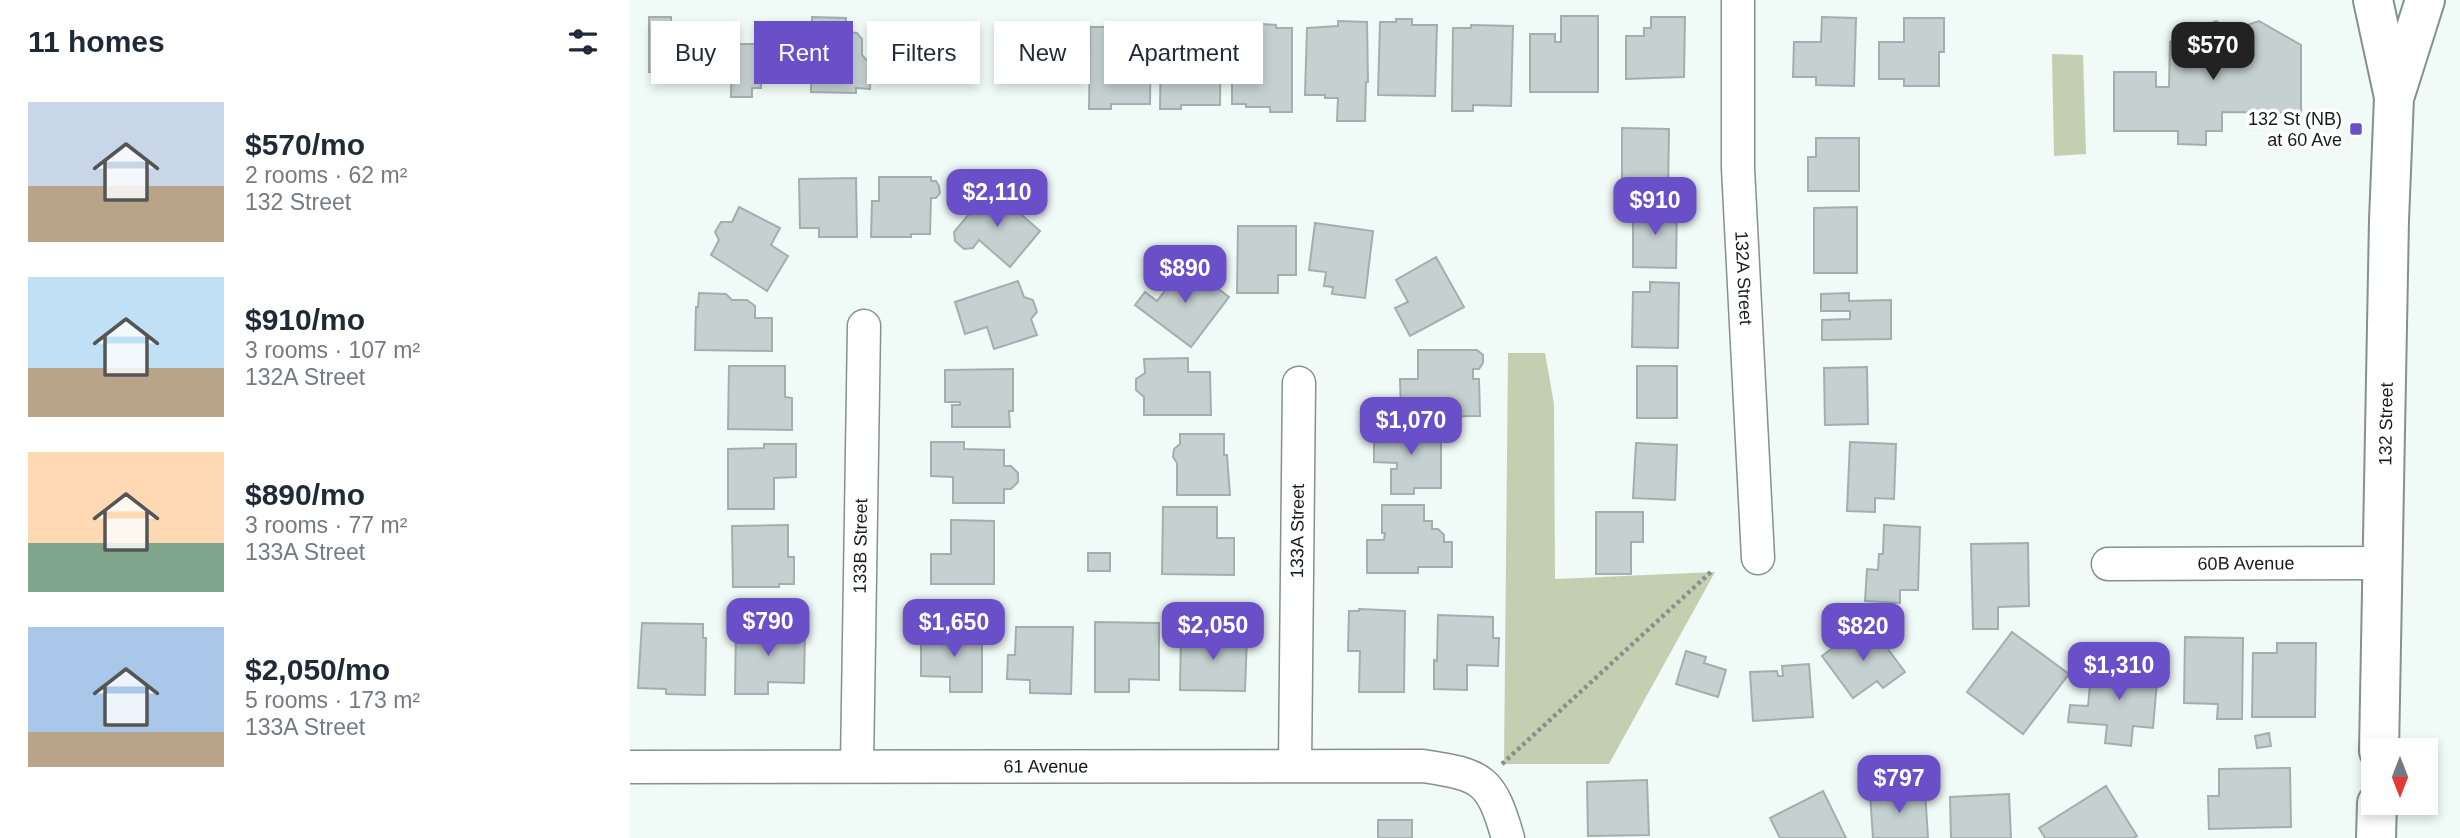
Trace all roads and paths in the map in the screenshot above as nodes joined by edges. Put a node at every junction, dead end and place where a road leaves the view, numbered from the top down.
1 (1738, 0) edge
2 (2373, 0) edge
3 (2426, 0) edge
4 (2394, 97) junction
5 (864, 326) dead end
6 (1299, 383) dead end
7 (1758, 558) dead end
8 (2384, 563) junction
9 (2108, 564) dead end
10 (1713, 570) dead end
11 (2379, 738) edge
12 (1296, 764) junction
13 (857, 765) junction
14 (630, 767) edge
15 (1497, 769) dead end
16 (2377, 816) edge
17 (1508, 838) edge
18 (2376, 838) edge

1 - 7 street, 132A Street
2 - 4 main road, 132 Street
3 - 4 main road, 132 Street
4 - 8 main road, 132 Street
5 - 13 street, 133B Street
6 - 12 street, 133A Street
8 - 9 street, 60B Avenue
8 - 11 main road, 132 Street
10 - 15 path
12 - 13 street, 61 Avenue
12 - 17 street, 61 Avenue
13 - 14 street, 61 Avenue
16 - 18 main road

